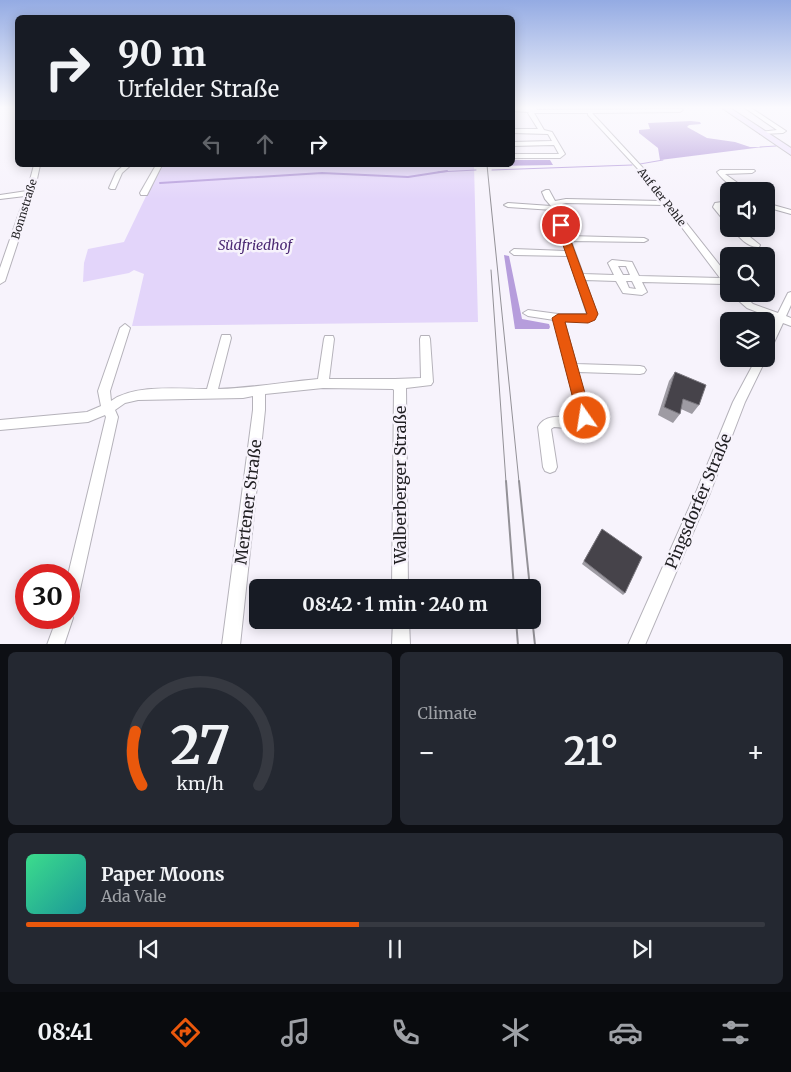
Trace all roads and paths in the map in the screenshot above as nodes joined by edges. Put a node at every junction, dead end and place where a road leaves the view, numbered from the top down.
1 (553, 138) edge
2 (612, 138) edge
3 (770, 138) edge
4 (556, 143) junction
5 (515, 144) edge
6 (791, 152) edge
7 (515, 156) edge
8 (36, 167) edge
9 (125, 167) edge
10 (158, 167) edge
11 (110, 172) dead end
12 (752, 172) dead end
13 (731, 182) edge
14 (113, 188) dead end
15 (546, 192) dead end
16 (30, 193) junction
17 (144, 193) dead end
18 (0, 197) edge
19 (667, 203) junction
20 (508, 205) dead end
21 (554, 205) junction
22 (775, 208) edge
23 (791, 212) edge
24 (743, 237) edge
25 (565, 238) junction
26 (644, 240) dead end
27 (756, 246) dead end
28 (514, 252) dead end
29 (570, 254) junction
30 (720, 272) edge
31 (579, 277) junction
32 (620, 278) junction
33 (636, 278) junction
34 (0, 281) edge
35 (720, 282) edge
36 (791, 295) edge
37 (745, 302) edge
38 (528, 313) dead end
39 (558, 318) junction
40 (780, 318) junction
41 (791, 322) edge
42 (126, 328) dead end
43 (775, 329) edge
44 (226, 338) dead end
45 (329, 339) dead end
46 (425, 339) dead end
47 (757, 367) edge
48 (572, 368) junction
49 (640, 370) dead end
50 (324, 383) junction
51 (395, 384) junction
52 (259, 390) junction
53 (211, 394) junction
54 (108, 409) junction
55 (0, 425) edge
56 (550, 467) dead end
57 (78, 564) edge
58 (400, 579) edge
59 (61, 629) edge
60 (401, 629) edge
61 (55, 644) edge
62 (231, 644) edge
63 (401, 644) edge
64 (636, 644) edge

1 - 4 street
2 - 19 street, Auf der Pehle
3 - 6 main road
4 - 5 street
4 - 7 street
8 - 16 street, Bonnstraße
9 - 11 street
9 - 14 street
10 - 17 street
12 - 13 street
15 - 21 street
16 - 18 street
16 - 34 street, Bonnstraße
19 - 21 street
19 - 30 street, Auf der Pehle
20 - 21 street
21 - 25 street
22 - 23 street
24 - 27 street
25 - 26 street
25 - 29 street
28 - 29 street
29 - 31 street
31 - 32 street
31 - 39 street
32 - 33 street
32 - 33 street
32 - 33 street
33 - 35 street
36 - 40 street
37 - 40 street
38 - 39 street
39 - 48 street
40 - 41 street
40 - 43 street
42 - 54 street
44 - 53 street
45 - 50 street
46 - 51 street
47 - 64 street, Pingsdorfer Straße
48 - 49 street
48 - 56 street
50 - 51 street
50 - 52 street
51 - 58 street, Walberberger Straße
52 - 53 street
52 - 62 street, Mertener Straße
53 - 54 street
54 - 55 street
54 - 57 street
59 - 61 street
60 - 63 street

